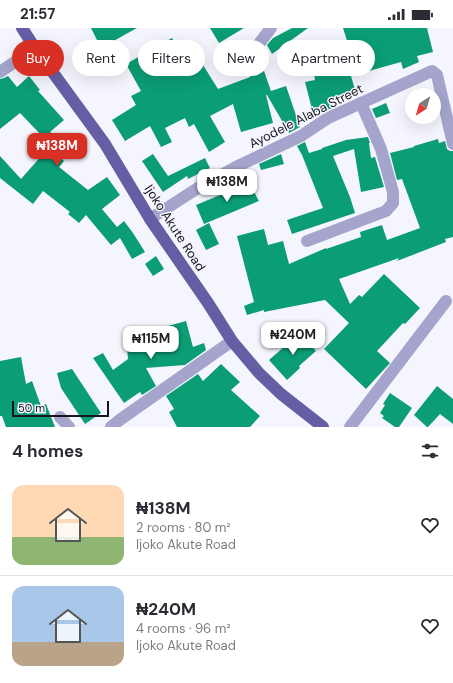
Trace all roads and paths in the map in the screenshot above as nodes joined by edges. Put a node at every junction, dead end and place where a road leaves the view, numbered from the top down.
1 (22, 28) edge
2 (271, 28) edge
3 (30, 40) edge
4 (262, 40) edge
5 (12, 64) edge
6 (0, 72) edge
7 (55, 76) edge
8 (361, 103) junction
9 (453, 144) edge
10 (150, 219) junction
11 (307, 240) dead end
12 (446, 301) dead end
13 (232, 340) junction
14 (60, 417) dead end
15 (69, 427) edge
16 (111, 427) edge
17 (322, 427) edge
18 (350, 427) edge

1 - 3 main road, Ijoko Akute Road
2 - 4 street
5 - 6 street
7 - 10 main road, Ijoko Akute Road
8 - 9 street, Ayodele Alaba Street
8 - 10 street, Ayodele Alaba Street
8 - 11 street
10 - 13 main road, Ijoko Akute Road
12 - 18 street
13 - 16 street
13 - 17 main road, Ijoko Akute Road
14 - 15 street

